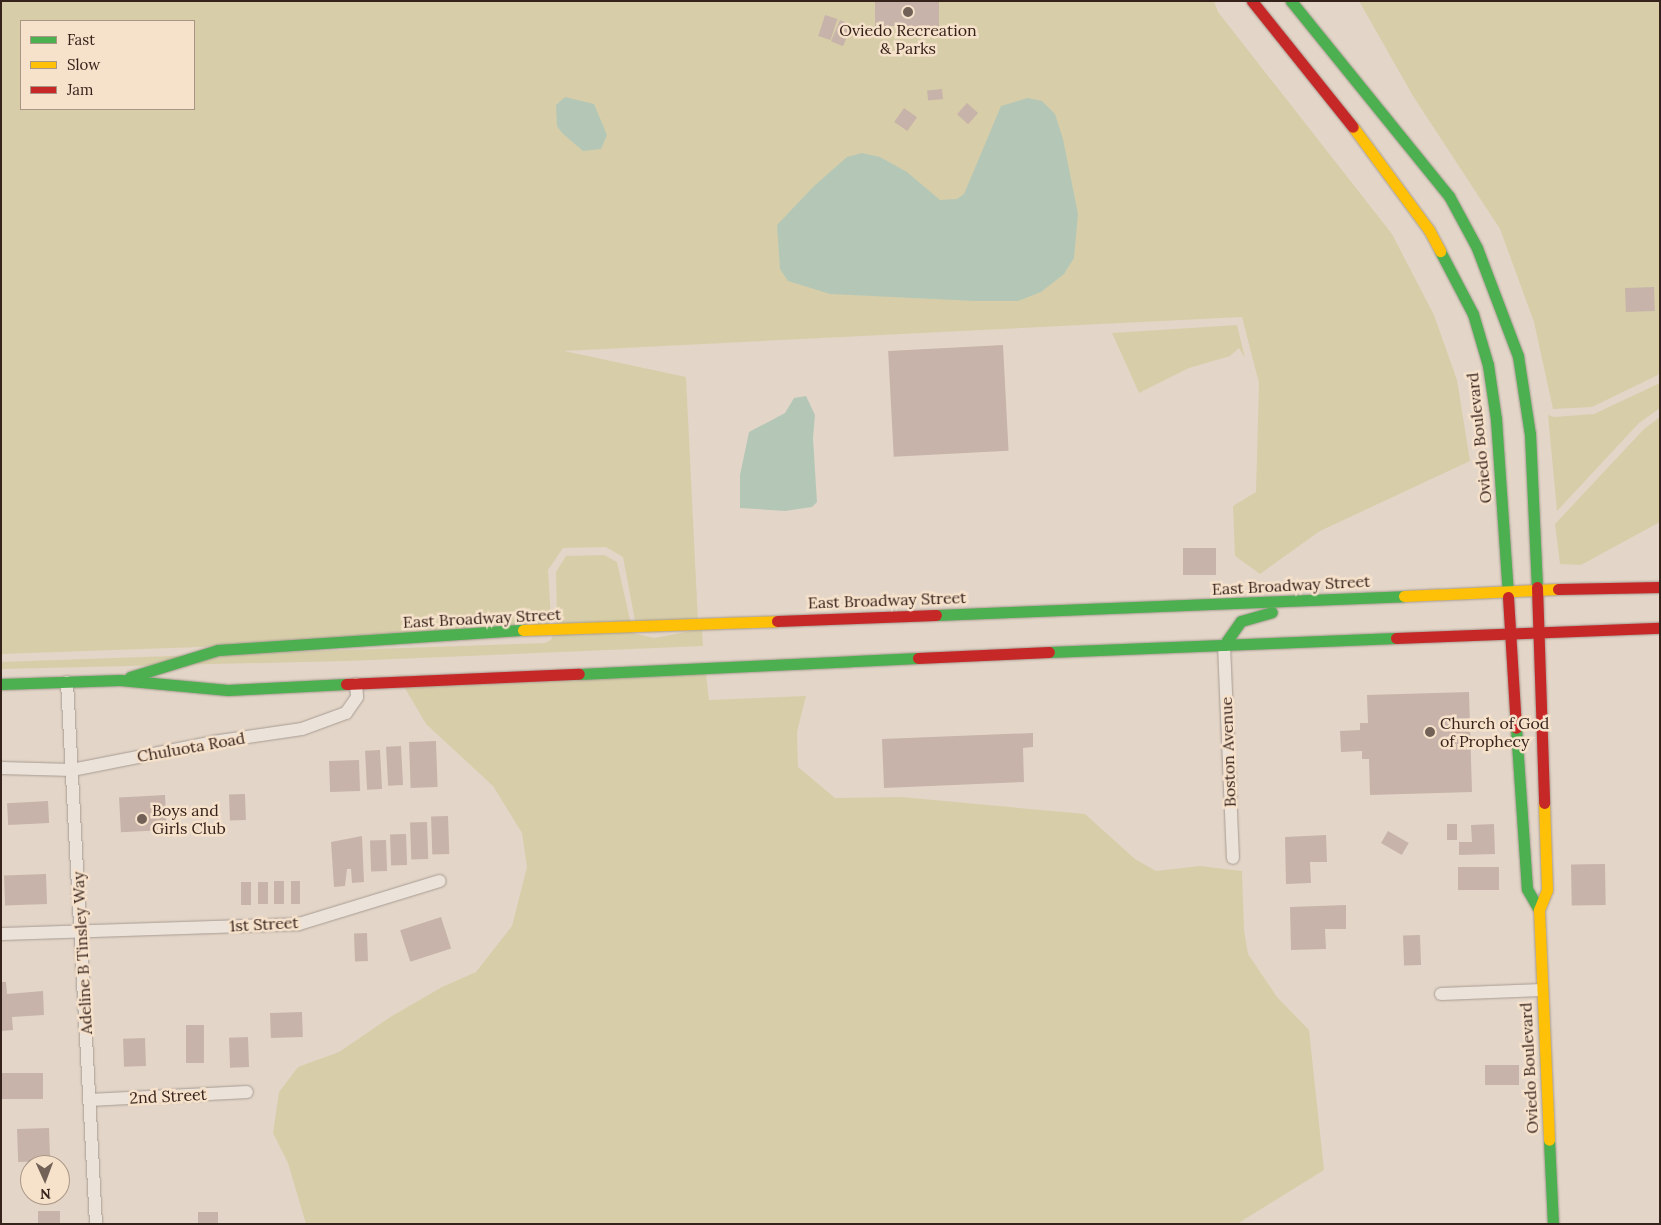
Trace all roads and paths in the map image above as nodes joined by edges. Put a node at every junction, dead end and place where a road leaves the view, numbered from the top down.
1 (1252, 1) edge
2 (1291, 1) edge
3 (1660, 587) edge
4 (1537, 589) junction
5 (1509, 590) junction
6 (1413, 596) junction
7 (1660, 628) edge
8 (1537, 633) junction
9 (1511, 634) junction
10 (1224, 646) junction
11 (120, 680) junction
12 (67, 682) junction
13 (1, 684) edge
14 (356, 684) junction
15 (1, 768) edge
16 (72, 770) junction
17 (1233, 858) dead end
18 (440, 881) dead end
19 (1539, 910) junction
20 (82, 932) junction
21 (1, 934) edge
22 (1542, 990) junction
23 (1441, 994) dead end
24 (246, 1092) dead end
25 (90, 1100) junction
26 (96, 1224) edge
27 (1554, 1224) edge

1 - 5 main road, Oviedo Boulevard
2 - 4 main road, Oviedo Boulevard
3 - 4 main road, East Broadway Street
4 - 5 main road, East Broadway Street
4 - 8 main road, Oviedo Boulevard
5 - 6 main road, East Broadway Street
5 - 9 main road, Oviedo Boulevard
6 - 10 main road
6 - 11 main road, East Broadway Street
7 - 8 main road, East Broadway Street
8 - 9 main road, East Broadway Street
8 - 19 main road, Oviedo Boulevard
9 - 10 main road, East Broadway Street
9 - 19 main road, Oviedo Boulevard
10 - 14 main road, East Broadway Street
10 - 17 street, Boston Avenue
11 - 12 main road, East Broadway Street
11 - 14 main road, East Broadway Street
12 - 13 main road, East Broadway Street
12 - 16 street, Adeline B Tinsley Way
14 - 16 street, Chuluota Road
15 - 16 street, Chuluota Road
16 - 20 street, Adeline B Tinsley Way
18 - 20 street, 1st Street
19 - 22 main road, Oviedo Boulevard
20 - 21 street, 1st Street
20 - 25 street, Adeline B Tinsley Way
22 - 23 street
22 - 27 main road, Oviedo Boulevard
24 - 25 street, 2nd Street
25 - 26 street, Adeline B Tinsley Way

